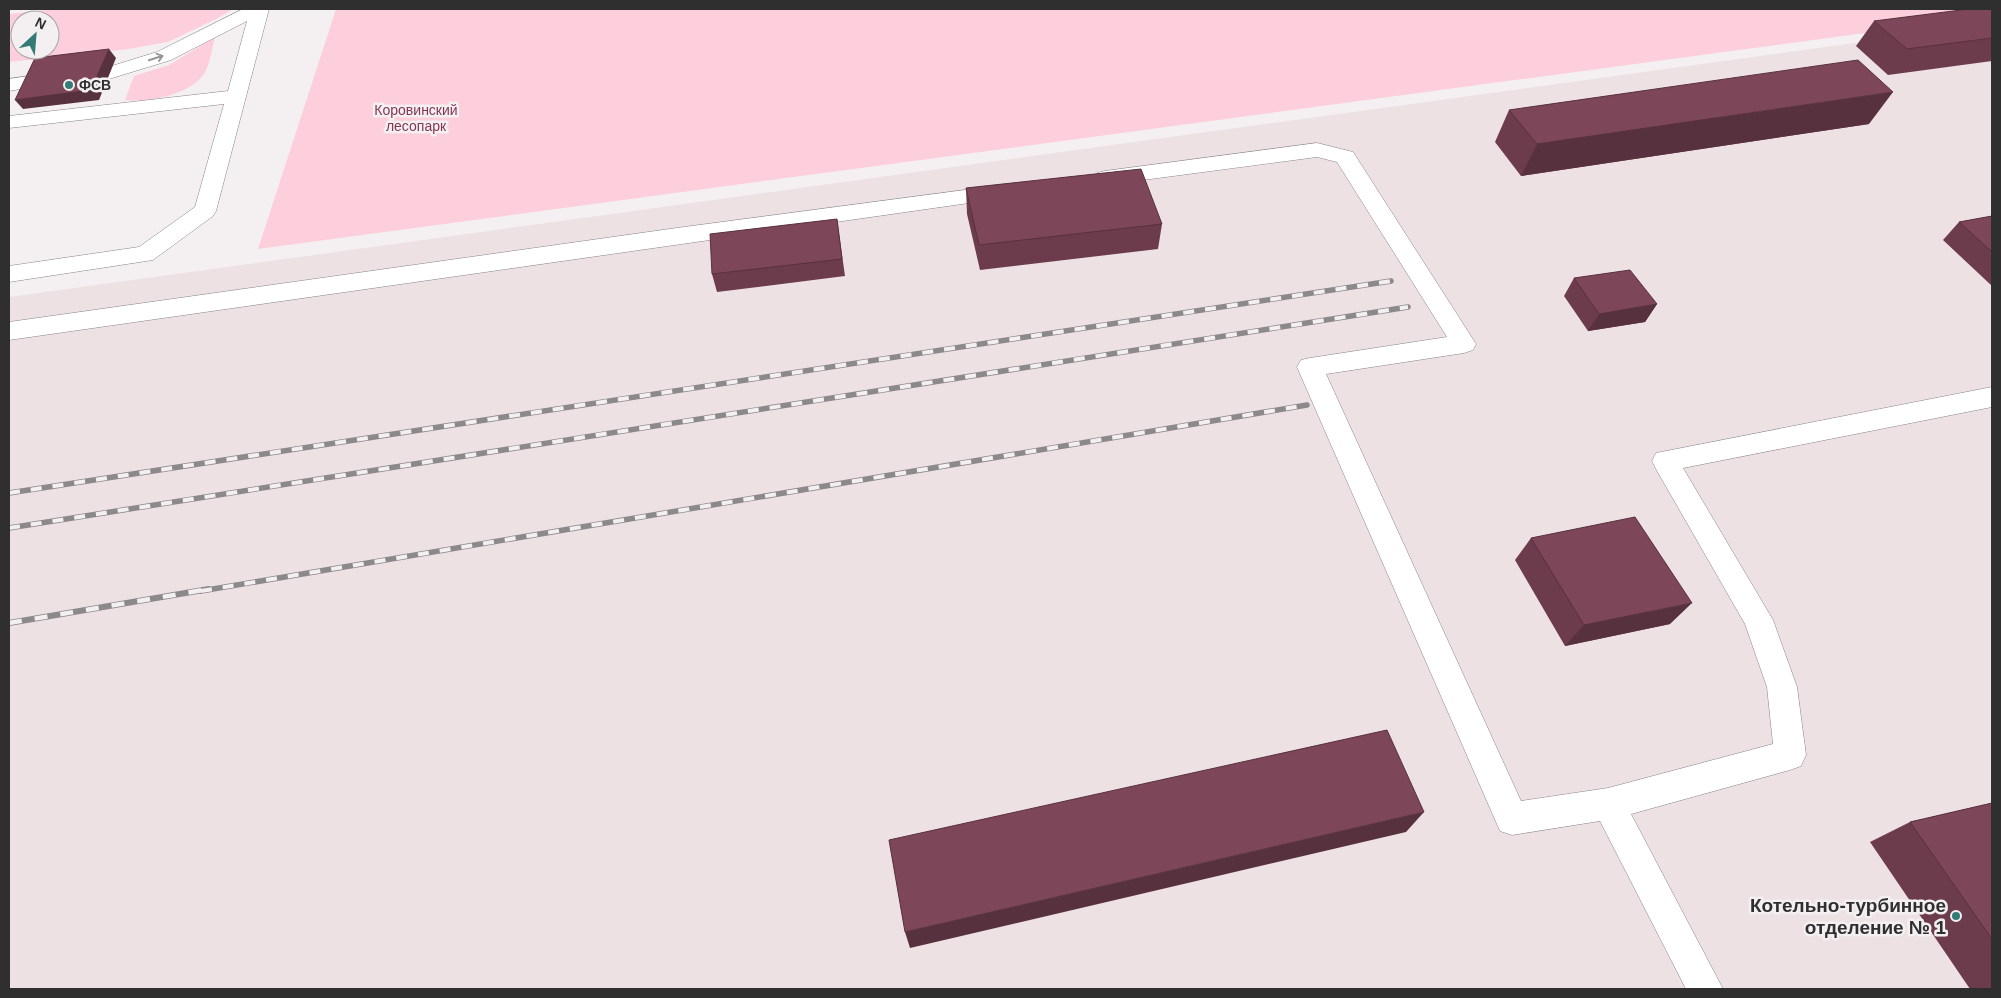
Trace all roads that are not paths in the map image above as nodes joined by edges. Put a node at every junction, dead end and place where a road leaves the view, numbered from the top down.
1 (258, 9) edge
2 (110, 73) dead end
3 (36, 81) edge
4 (9, 84) edge
5 (236, 96) junction
6 (9, 122) edge
7 (1080, 182) edge
8 (1030, 188) edge
9 (9, 274) edge
10 (9, 331) edge
11 (1992, 397) edge
12 (1608, 804) junction
13 (1705, 989) edge

2 -> 1 lane
1 - 5 lane
3 - 4 lane
5 - 6 lane
5 - 9 lane
7 - 12 lane
8 - 10 lane
11 - 12 lane
12 - 13 lane

